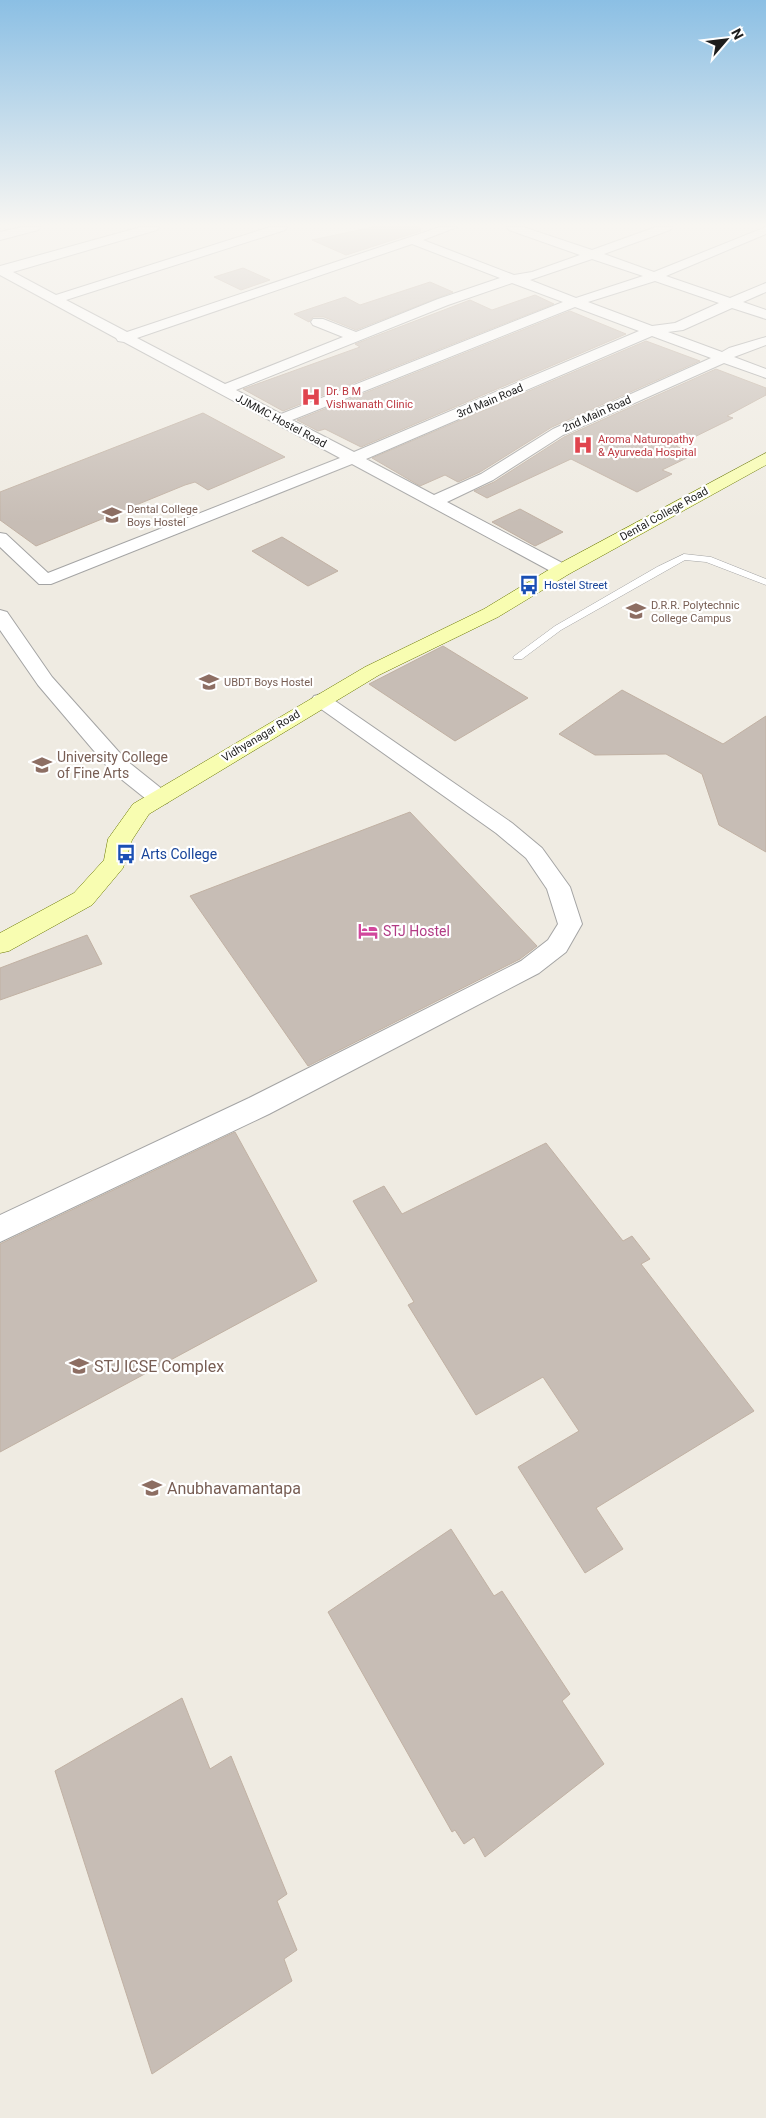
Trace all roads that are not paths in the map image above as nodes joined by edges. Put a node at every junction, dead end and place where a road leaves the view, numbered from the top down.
1 (101, 326) edge
2 (159, 326) edge
3 (328, 326) edge
4 (386, 326) edge
5 (517, 326) edge
6 (642, 326) edge
7 (681, 326) edge
8 (653, 330) junction
9 (356, 337) junction
10 (123, 338) junction
11 (766, 341) edge
12 (723, 358) junction
13 (766, 374) edge
14 (223, 390) junction
15 (281, 419) junction
16 (766, 458) edge
17 (352, 459) junction
18 (435, 501) junction
19 (0, 538) edge
20 (562, 570) junction
21 (766, 582) edge
22 (0, 616) edge
23 (518, 657) dead end
24 (321, 700) junction
25 (159, 798) junction
26 (0, 944) edge
27 (0, 1229) edge

1 - 10 street, JJMMC Hostel Road
2 - 10 street
3 - 9 street
4 - 9 street
5 - 15 street
6 - 8 street
7 - 8 street, 3rd Main Road
8 - 12 street
8 - 17 street, 3rd Main Road
9 - 14 street
10 - 14 street, JJMMC Hostel Road
11 - 12 street, 2nd Main Road
12 - 13 street
12 - 18 street, 2nd Main Road
14 - 15 street, JJMMC Hostel Road
15 - 17 street, JJMMC Hostel Road
16 - 20 street, Dental College Road
17 - 18 street, JJMMC Hostel Road
17 - 19 street, 3rd Main Road
18 - 20 street, JJMMC Hostel Road
20 - 24 street, Vidhyanagar Road
21 - 23 lane
22 - 25 street
24 - 25 street, Vidhyanagar Road
24 - 27 street
25 - 26 street, Vidhyanagar Road

